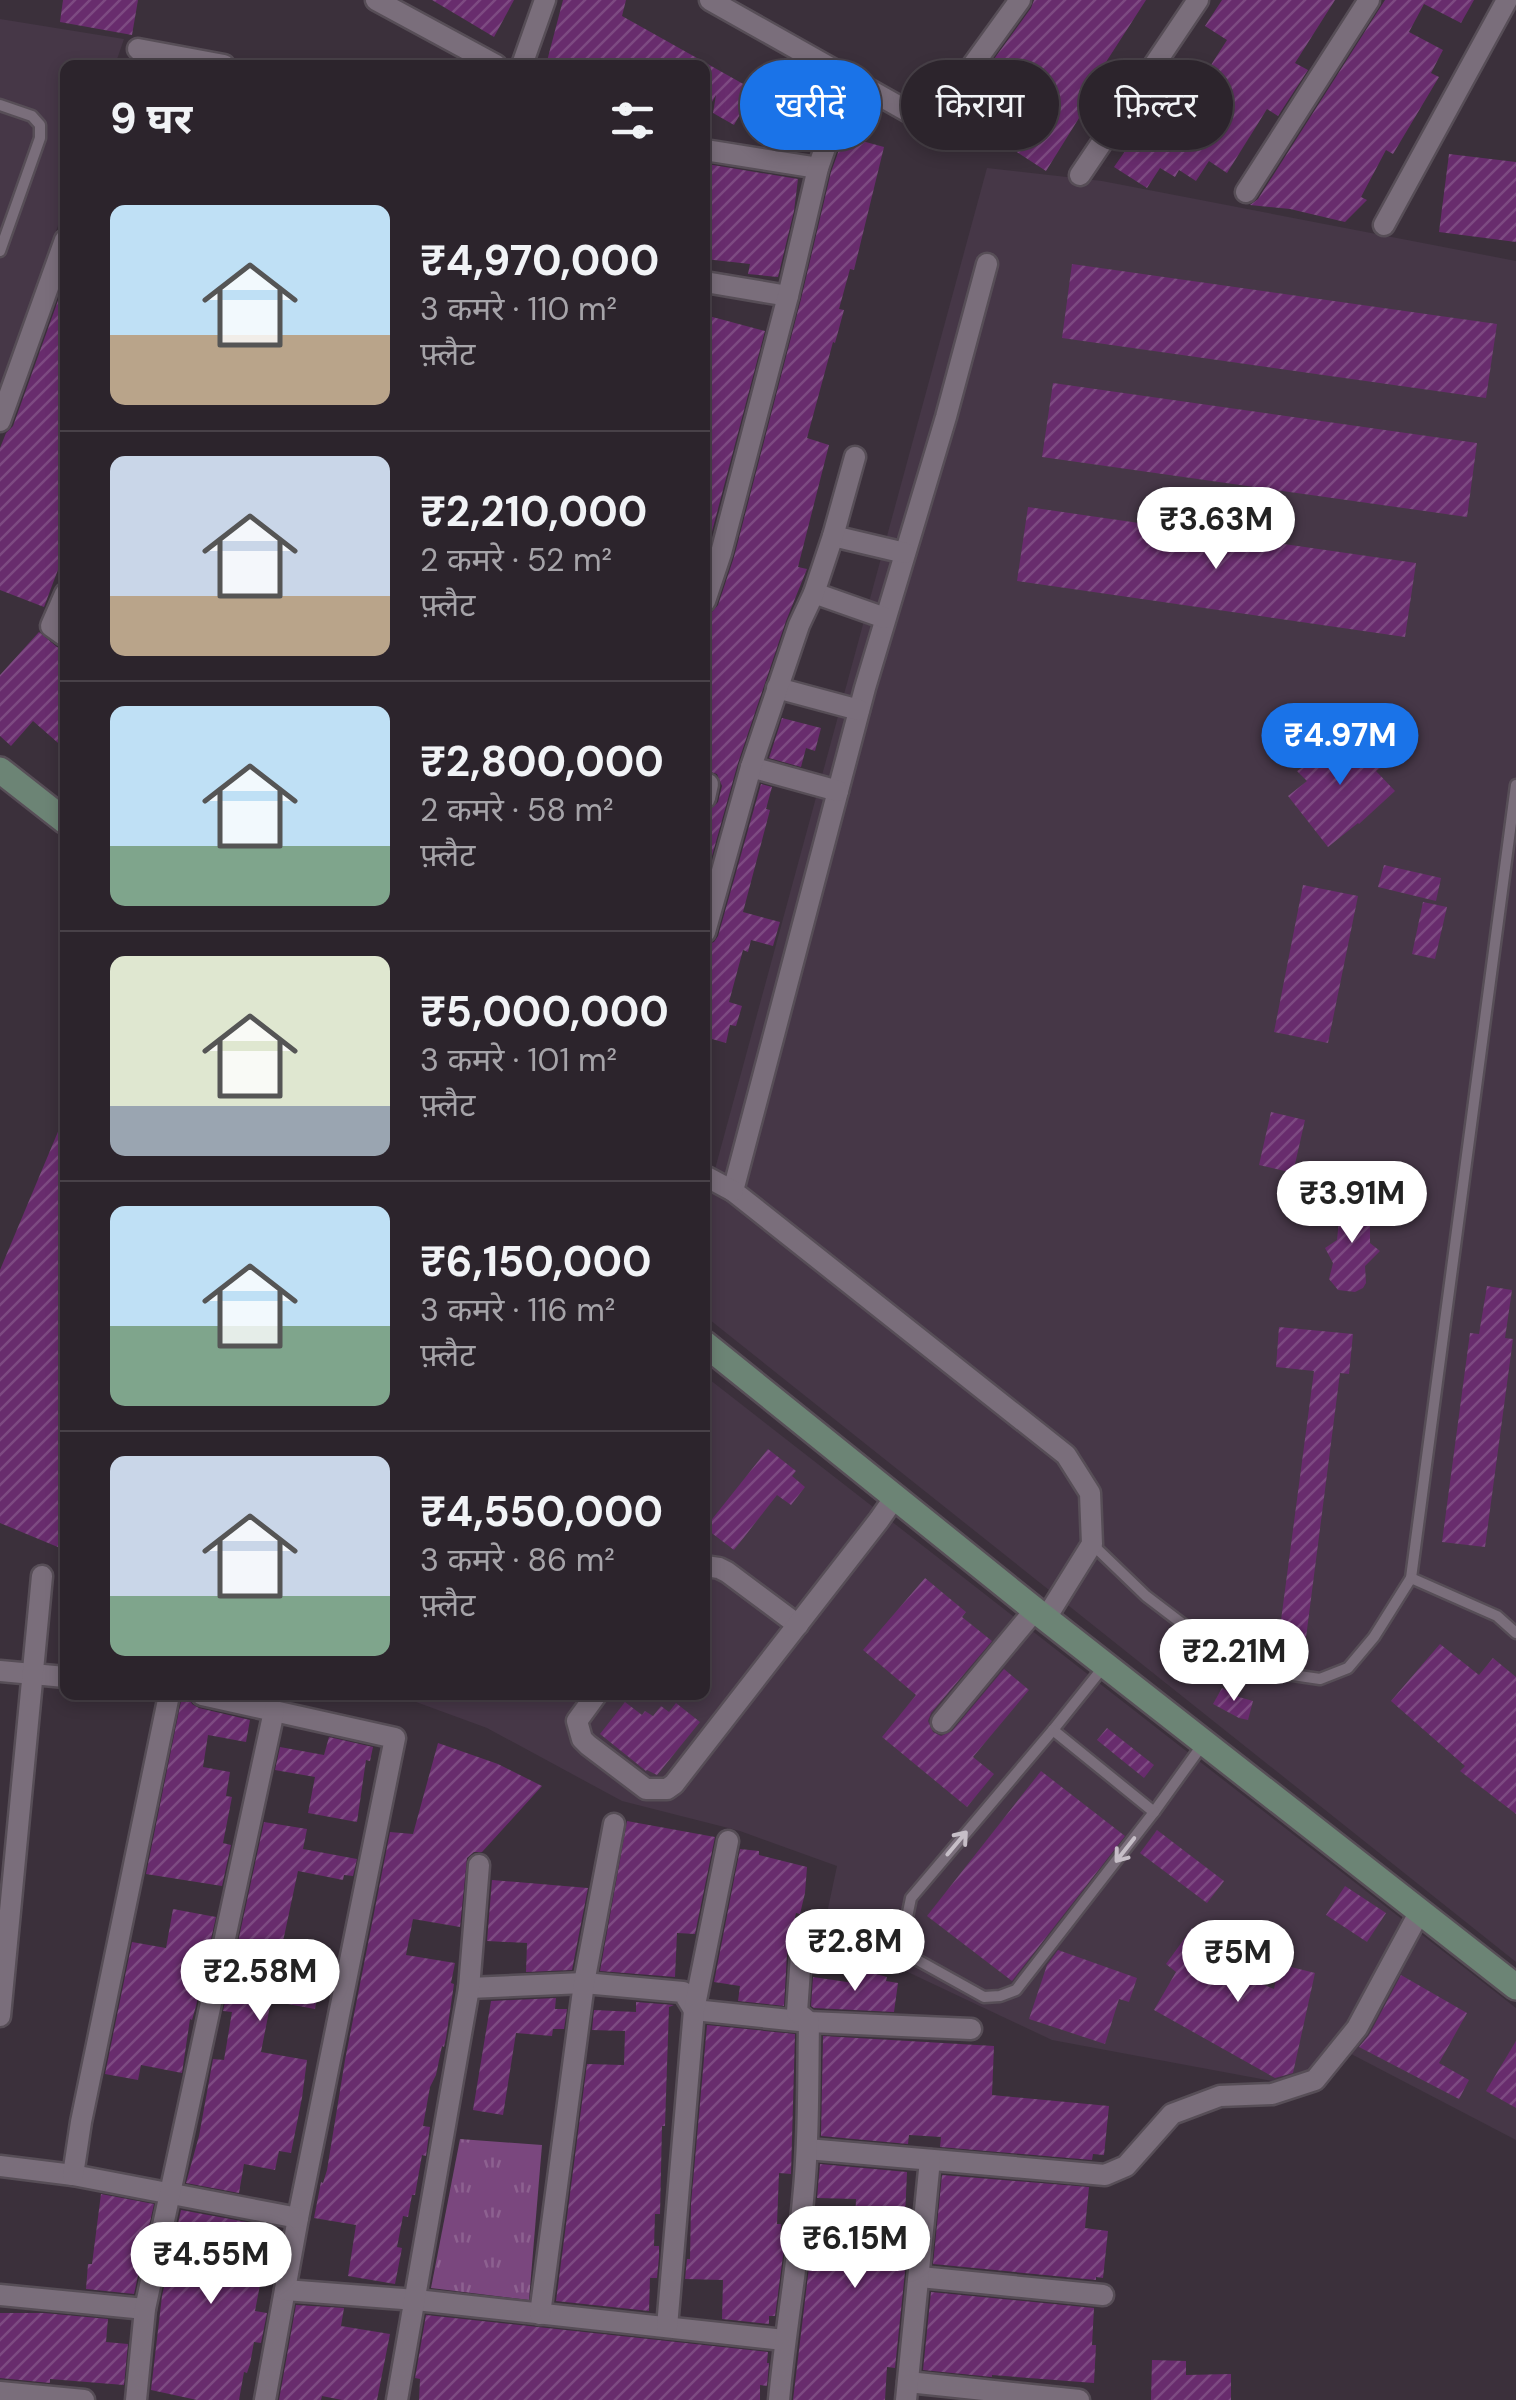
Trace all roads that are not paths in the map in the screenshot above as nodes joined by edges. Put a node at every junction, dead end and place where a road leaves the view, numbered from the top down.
1 (376, 0) edge
2 (546, 0) edge
3 (710, 0) edge
4 (1020, 0) edge
5 (1198, 0) edge
6 (1369, 0) edge
7 (1507, 0) edge
8 (138, 49) dead end
9 (197, 60) edge
10 (487, 60) edge
11 (524, 60) edge
12 (816, 60) edge
13 (881, 96) edge
14 (0, 106) edge
15 (824, 150) edge
16 (710, 151) edge
17 (818, 168) junction
18 (1080, 175) dead end
19 (1246, 192) dead end
20 (1384, 225) dead end
21 (0, 252) edge
22 (60, 254) edge
23 (987, 264) dead end
24 (710, 283) edge
25 (788, 296) junction
26 (0, 421) edge
27 (854, 457) dead end
28 (833, 536) junction
29 (713, 552) edge
30 (906, 553) junction
31 (814, 593) junction
32 (60, 606) edge
33 (886, 618) junction
34 (60, 632) edge
35 (777, 688) junction
36 (859, 710) junction
37 (751, 767) junction
38 (0, 770) edge
39 (1516, 785) edge
40 (838, 791) junction
41 (60, 817) edge
42 (1513, 835) edge
43 (710, 914) edge
44 (710, 1179) edge
45 (733, 1191) junction
46 (710, 1348) edge
47 (895, 1496) junction
48 (1092, 1544) junction
49 (710, 1567) edge
50 (42, 1576) dead end
51 (1411, 1578) junction
52 (1041, 1614) junction
53 (798, 1624) junction
54 (1516, 1632) edge
55 (1105, 1664) junction
56 (0, 1671) edge
57 (32, 1674) junction
58 (60, 1677) edge
59 (169, 1700) edge
60 (224, 1700) edge
61 (592, 1700) edge
62 (274, 1711) junction
63 (942, 1722) dead end
64 (1054, 1730) junction
65 (1203, 1743) junction
66 (1154, 1812) junction
67 (614, 1824) dead end
68 (728, 1841) dead end
69 (8, 1851) edge
70 (479, 1865) dead end
71 (1418, 1913) junction
72 (809, 1925) dead end
73 (3, 1965) edge
74 (584, 1983) junction
75 (1516, 1987) edge
76 (470, 1988) junction
77 (694, 2010) junction
78 (0, 2016) edge
79 (809, 2022) junction
80 (971, 2029) dead end
81 (807, 2150) junction
82 (930, 2160) junction
83 (0, 2166) edge
84 (73, 2175) junction
85 (172, 2194) junction
86 (298, 2218) junction
87 (920, 2277) junction
88 (285, 2290) junction
89 (0, 2295) edge
90 (1103, 2295) dead end
91 (416, 2300) junction
92 (146, 2309) junction
93 (540, 2314) junction
94 (667, 2327) junction
95 (784, 2340) junction
96 (907, 2391) edge
97 (0, 2392) edge
98 (84, 2400) edge
99 (136, 2400) edge
100 (265, 2400) edge
101 (397, 2400) edge
102 (779, 2400) edge
103 (1079, 2400) edge

1 - 10 street
2 - 11 street
3 - 12 street
4 - 13 street
5 - 18 street
6 - 19 street
7 - 20 street
8 - 9 street
14 - 21 lane
15 - 17 street
16 - 17 street
17 - 25 street
22 - 26 street
23 - 30 street
24 - 25 street
25 - 29 street
27 - 28 street
28 - 30 street
28 - 31 street
30 - 33 street
31 - 33 street
31 - 35 street
32 - 34 street
33 - 36 street
35 - 36 street
35 - 37 street
36 - 40 street
37 - 40 street
37 - 43 street
38 - 41 street
39 - 42 lane
40 - 45 street
42 - 51 lane
44 - 45 street
45 - 48 street
46 - 47 street
47 - 52 street
47 - 53 street
48 - 51 lane
48 - 52 street
49 - 53 street
50 - 57 street
51 - 54 lane
52 - 55 street
52 - 63 street
53 - 61 street
55 - 64 lane
55 - 65 street
56 - 57 street
57 - 58 street
57 - 69 street
59 - 84 street
60 - 62 street
62 - 85 street
62 - 86 street
64 - 66 lane
66 -> 64 lane
65 - 66 lane
65 - 71 street
67 - 74 street
68 - 77 street
69 - 73 street
70 - 76 street
71 - 75 street
71 - 82 street
72 - 79 street
73 - 78 street
74 - 76 street
74 - 77 street
74 - 93 street
76 - 91 street
77 - 79 street
77 - 94 street
79 - 80 street
79 - 81 street
81 - 82 street
81 - 95 street
82 - 87 street
83 - 84 street
84 - 85 street
85 - 86 street
85 - 92 street
86 - 88 street
87 - 90 street
87 - 96 street
88 - 91 street
88 - 100 street
89 - 92 street
91 - 93 street
91 - 101 street
92 - 99 street
93 - 94 street
94 - 95 street
95 - 102 street
96 - 103 street
97 - 98 street

